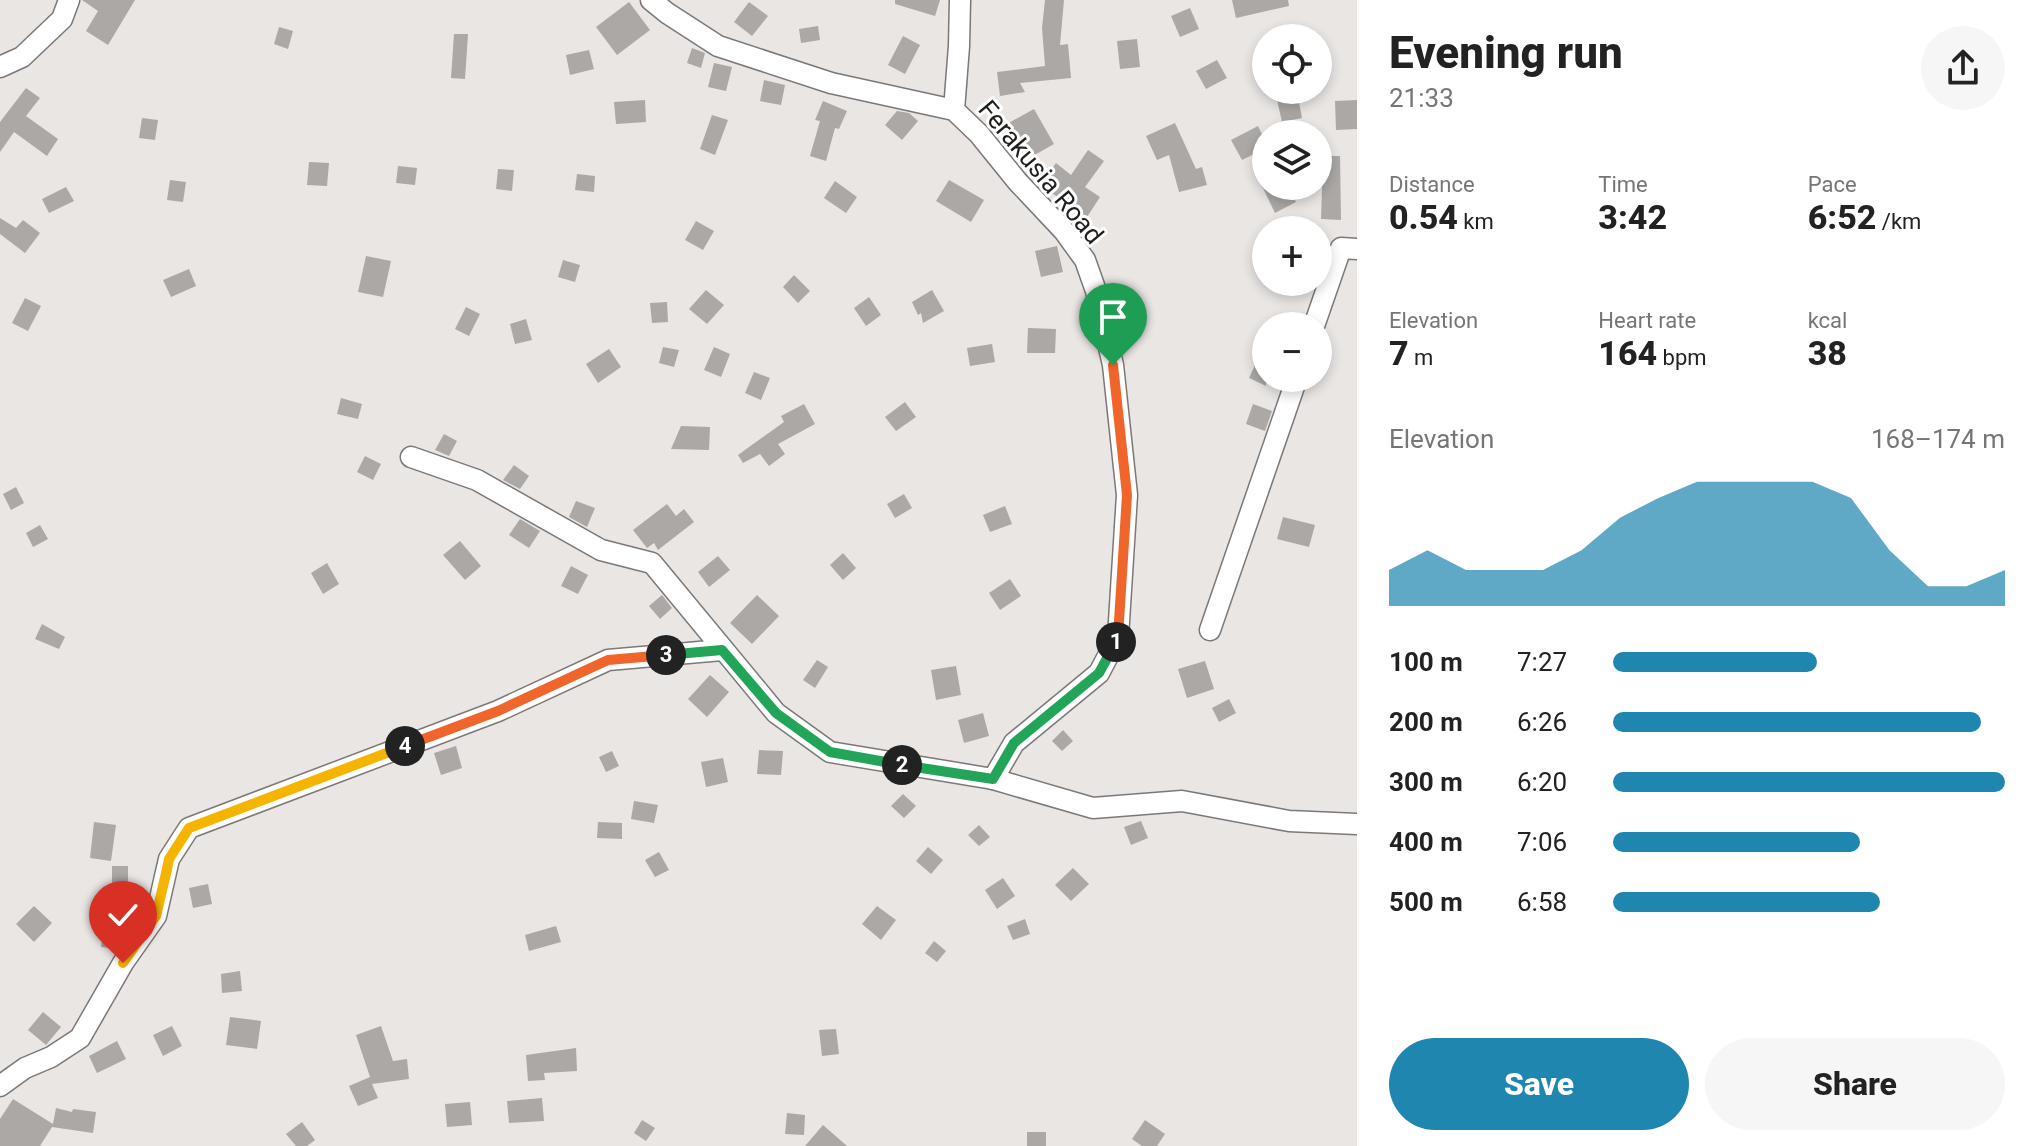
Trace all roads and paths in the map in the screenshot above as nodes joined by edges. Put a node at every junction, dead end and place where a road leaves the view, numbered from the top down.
1 (69, 0) edge
2 (651, 0) edge
3 (960, 0) edge
4 (0, 67) edge
5 (954, 110) junction
6 (1357, 249) edge
7 (1319, 312) edge
8 (1292, 392) edge
9 (411, 457) dead end
10 (1210, 630) dead end
11 (722, 650) junction
12 (993, 779) junction
13 (1357, 824) edge
14 (0, 1086) edge

1 - 4 street
2 - 5 street, Ferakusia Road
3 - 5 street
5 - 12 street, Ferakusia Road
6 - 7 street
8 - 10 street
9 - 11 street
11 - 12 street
11 - 14 street
12 - 13 street

